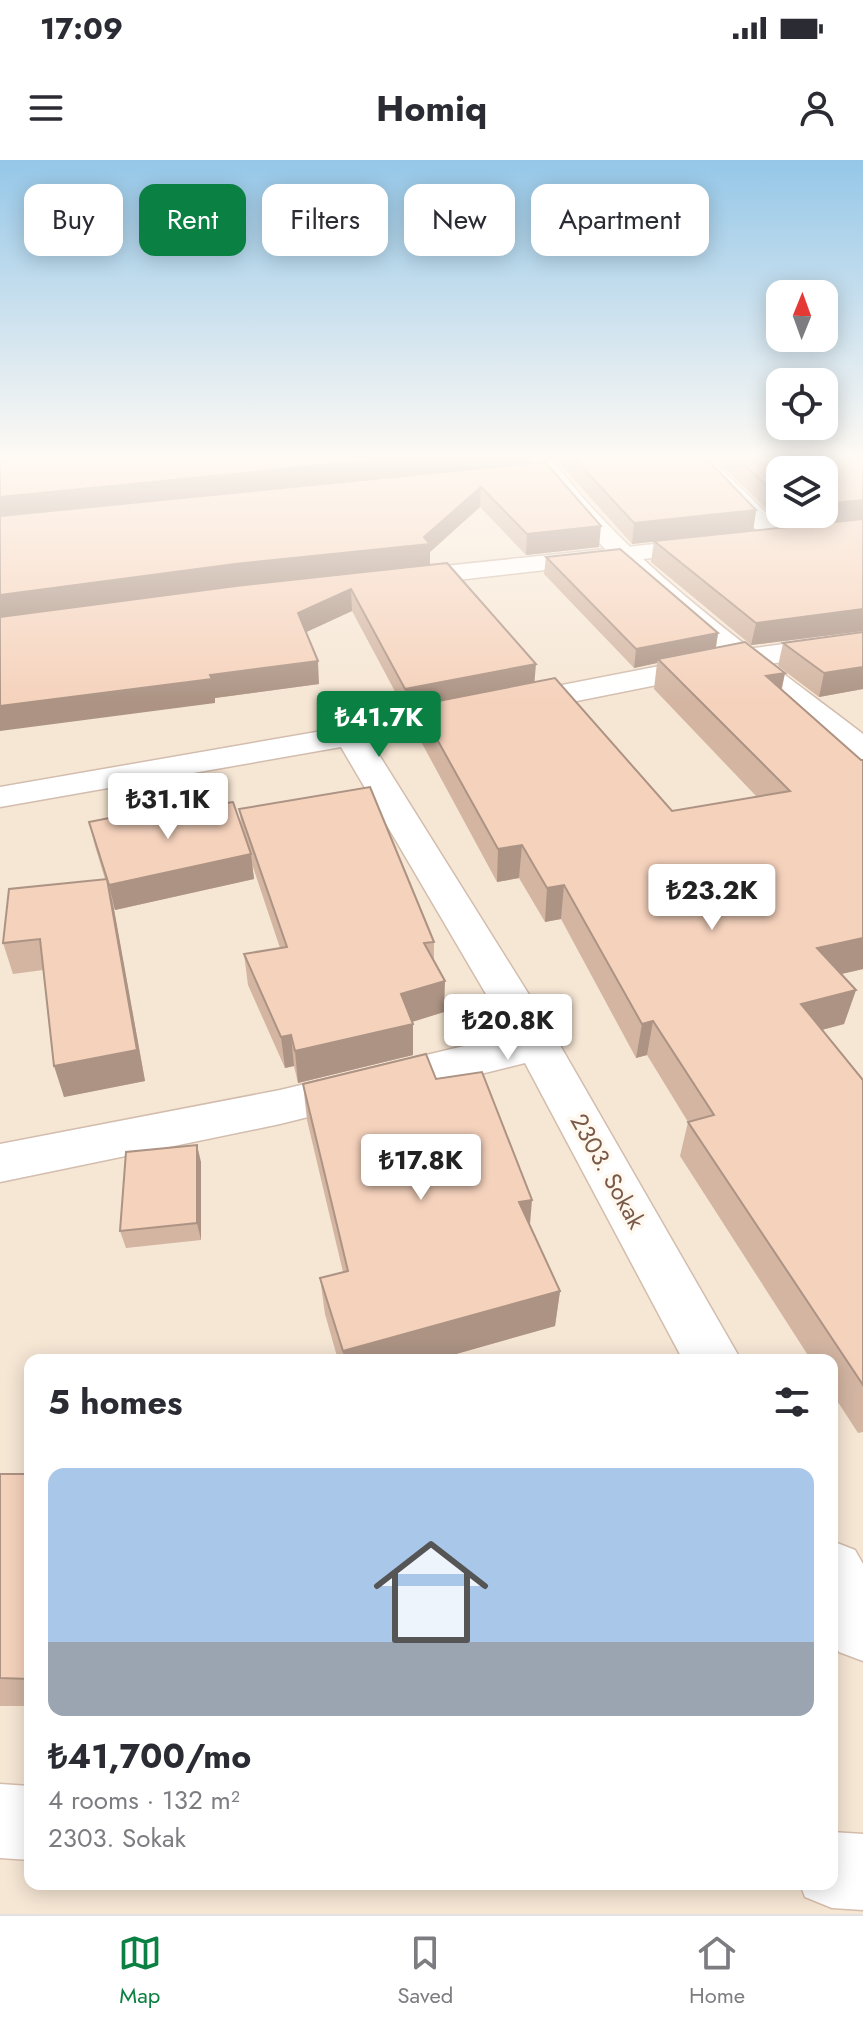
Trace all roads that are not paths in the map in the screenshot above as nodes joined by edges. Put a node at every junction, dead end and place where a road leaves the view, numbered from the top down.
1 (608, 538) edge
2 (787, 538) edge
3 (779, 539) joint
4 (621, 553) junction
5 (376, 581) edge
6 (863, 642) edge
7 (747, 658) junction
8 (351, 736) junction
9 (863, 750) edge
10 (0, 797) edge
11 (537, 1044) junction
12 (0, 1163) edge
13 (710, 1354) edge
14 (838, 1584) edge
15 (863, 1628) edge
16 (0, 1821) edge
17 (24, 1823) edge
18 (838, 1870) edge
19 (863, 1872) edge

1 - 4 street
2 - 3 street
3 - 4 street
4 - 5 street
4 - 7 street
6 - 7 street
7 - 8 street
7 - 9 street
8 - 10 street
8 - 11 street, 2303. Sokak
11 - 12 street
11 - 13 street, 2303. Sokak
14 - 15 street
16 - 17 street
18 - 19 street

